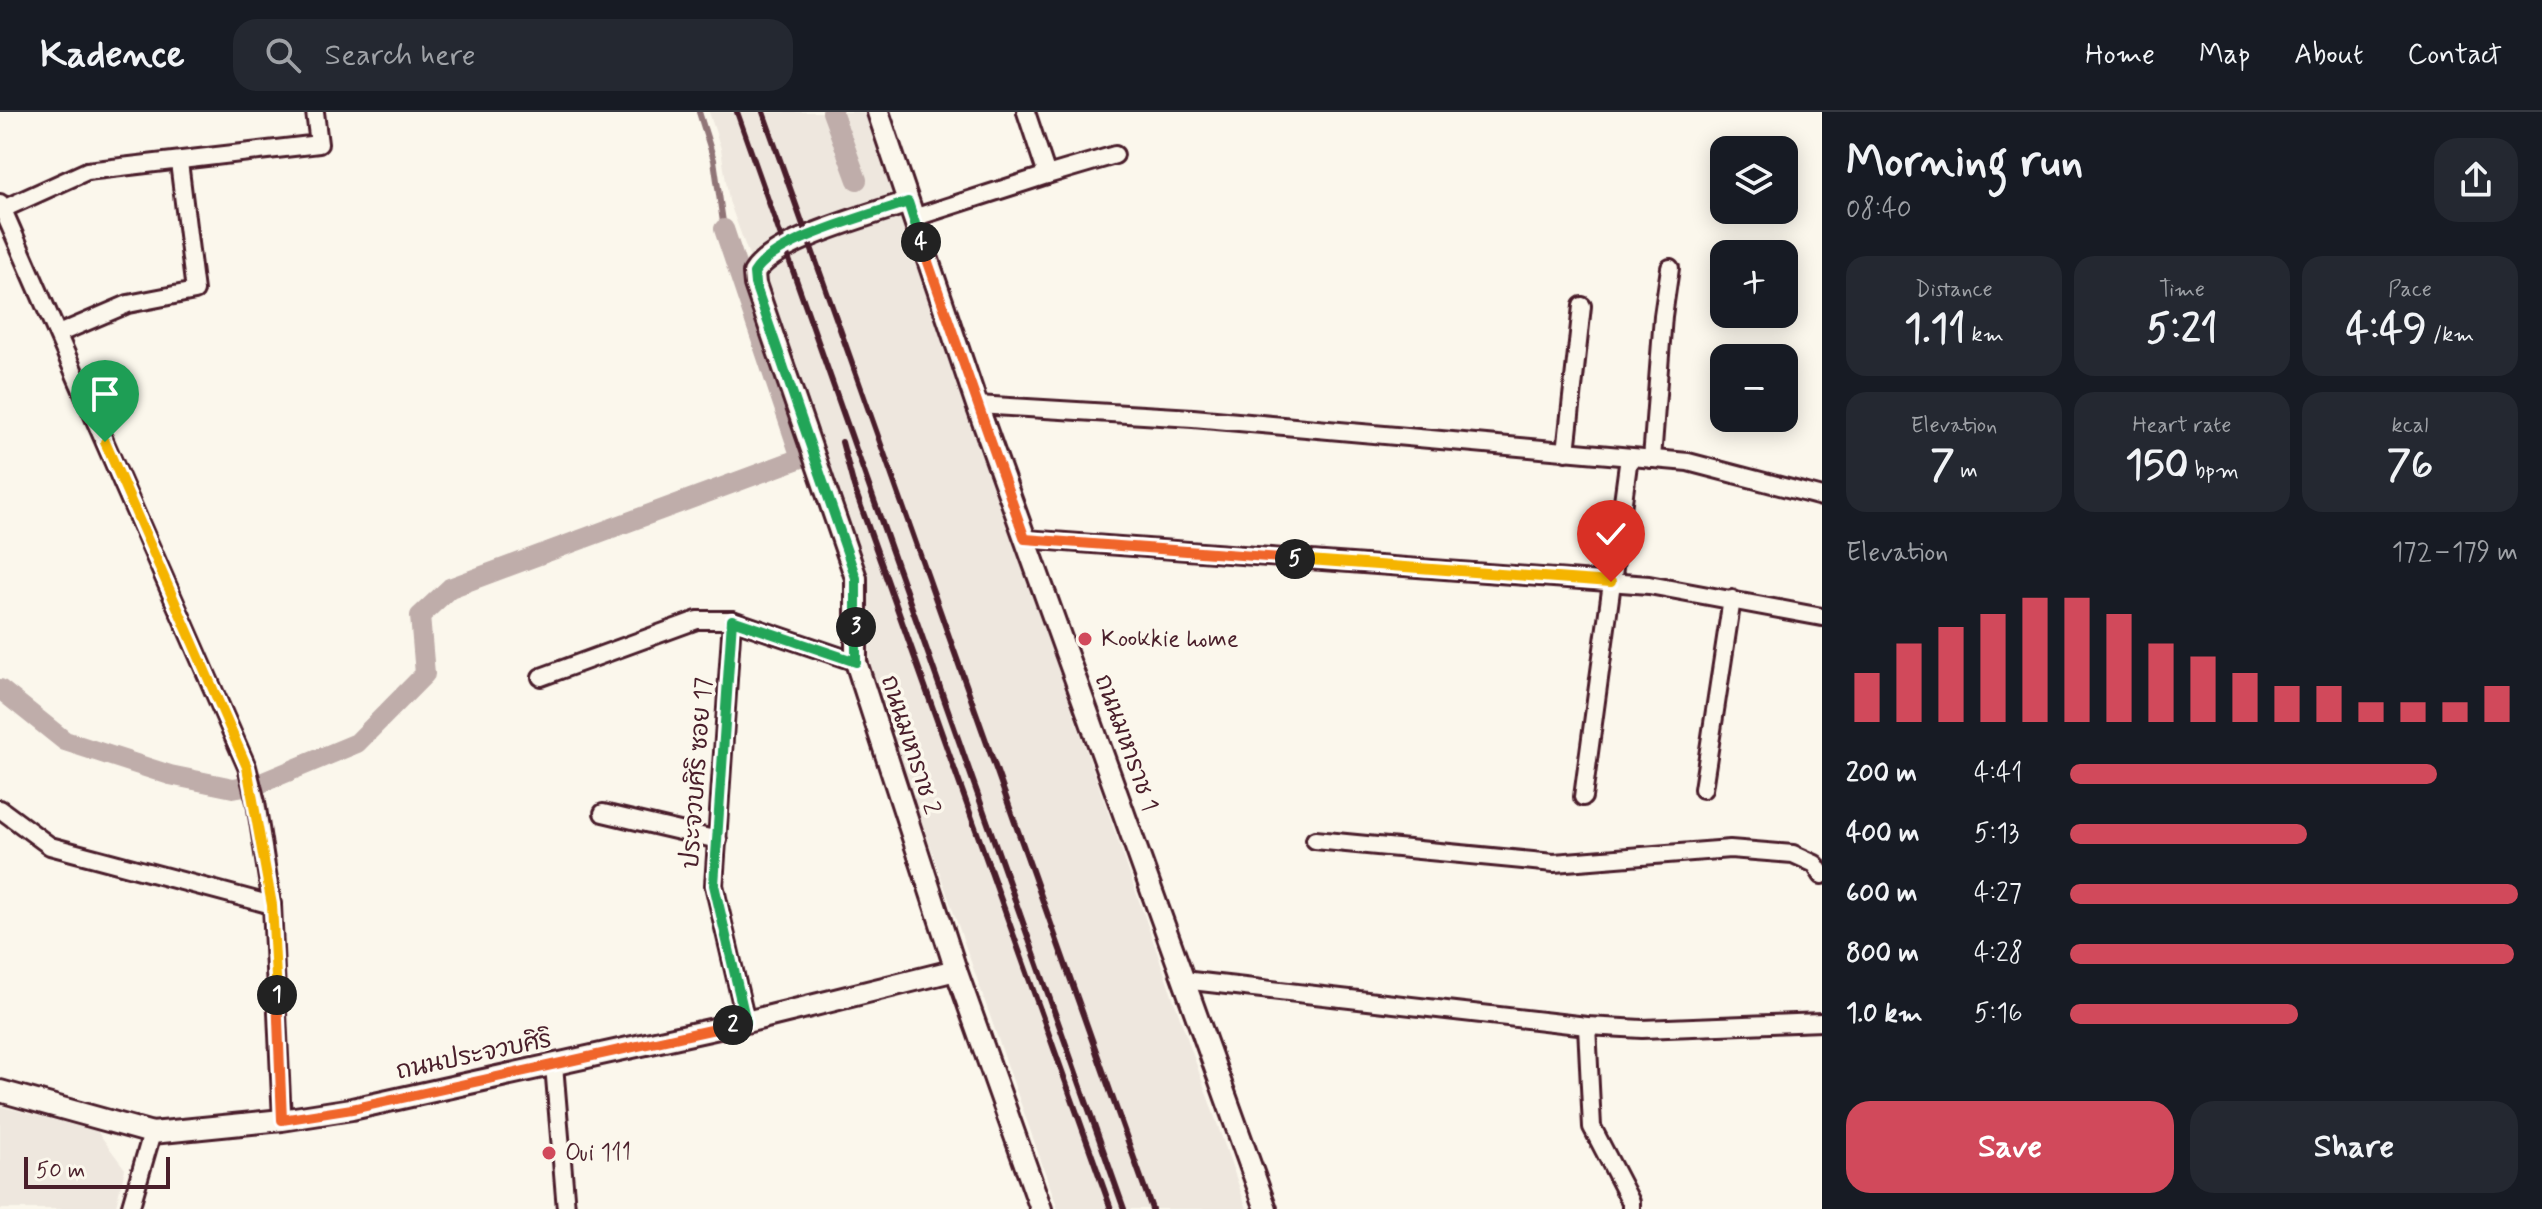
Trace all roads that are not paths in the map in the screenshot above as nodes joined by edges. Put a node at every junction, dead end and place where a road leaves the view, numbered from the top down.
1 (315, 112) edge
2 (878, 112) edge
3 (1026, 112) edge
4 (1115, 155) dead end
5 (179, 162) junction
6 (1047, 175) junction
7 (2, 206) edge
8 (910, 210) junction
9 (1670, 268) dead end
10 (1582, 306) dead end
11 (58, 334) junction
12 (977, 405) junction
13 (1566, 452) junction
14 (1629, 457) junction
15 (1652, 459) junction
16 (1822, 497) edge
17 (1025, 539) junction
18 (1611, 582) junction
19 (1732, 599) junction
20 (1822, 617) edge
21 (732, 620) junction
22 (856, 662) junction
23 (541, 677) dead end
24 (1703, 789) dead end
25 (1583, 797) dead end
26 (0, 809) edge
27 (603, 813) dead end
28 (718, 840) junction
29 (1315, 840) dead end
30 (1822, 875) edge
31 (272, 905) junction
32 (956, 970) junction
33 (1183, 980) junction
34 (746, 1022) junction
35 (1822, 1022) edge
36 (1587, 1026) junction
37 (554, 1065) junction
38 (0, 1091) edge
39 (282, 1120) junction
40 (152, 1133) junction
41 (130, 1209) edge
42 (566, 1209) edge
43 (1041, 1209) edge
44 (1266, 1209) edge
45 (1631, 1209) edge

1 - 5 street
2 - 8 street, ถนนมหาราช 1
3 - 6 street
4 - 6 street
5 - 7 street
5 - 11 street
6 - 8 street
7 - 11 street
8 - 12 street, ถนนมหาราช 1
8 - 22 street, ถนนมหาราช 2
9 - 15 street
10 - 13 street
11 - 31 street
12 - 13 street
12 - 17 street, ถนนมหาราช 1
13 - 14 street
14 - 15 street
14 - 18 street
15 - 16 street
17 - 18 street
17 - 33 street, ถนนมหาราช 1
18 - 19 street
18 - 25 street
19 - 20 street
19 - 24 street
21 - 22 street
21 - 23 street
21 - 28 street, ประจวบศิริ ซอย 17
22 - 32 street, ถนนมหาราช 2
26 - 31 street
27 - 28 street
28 - 34 street, ประจวบศิริ ซอย 17
29 - 30 street
31 - 39 street
32 - 34 street, ถนนประจวบศิริ
32 - 43 street, ถนนมหาราช 2
33 - 36 street
33 - 44 street, ถนนมหาราช 1
34 - 37 street, ถนนประจวบศิริ
35 - 36 street
36 - 45 street
37 - 39 street, ถนนประจวบศิริ
37 - 42 street
38 - 40 street, ถนนประจวบศิริ
39 - 40 street, ถนนประจวบศิริ
40 - 41 street

